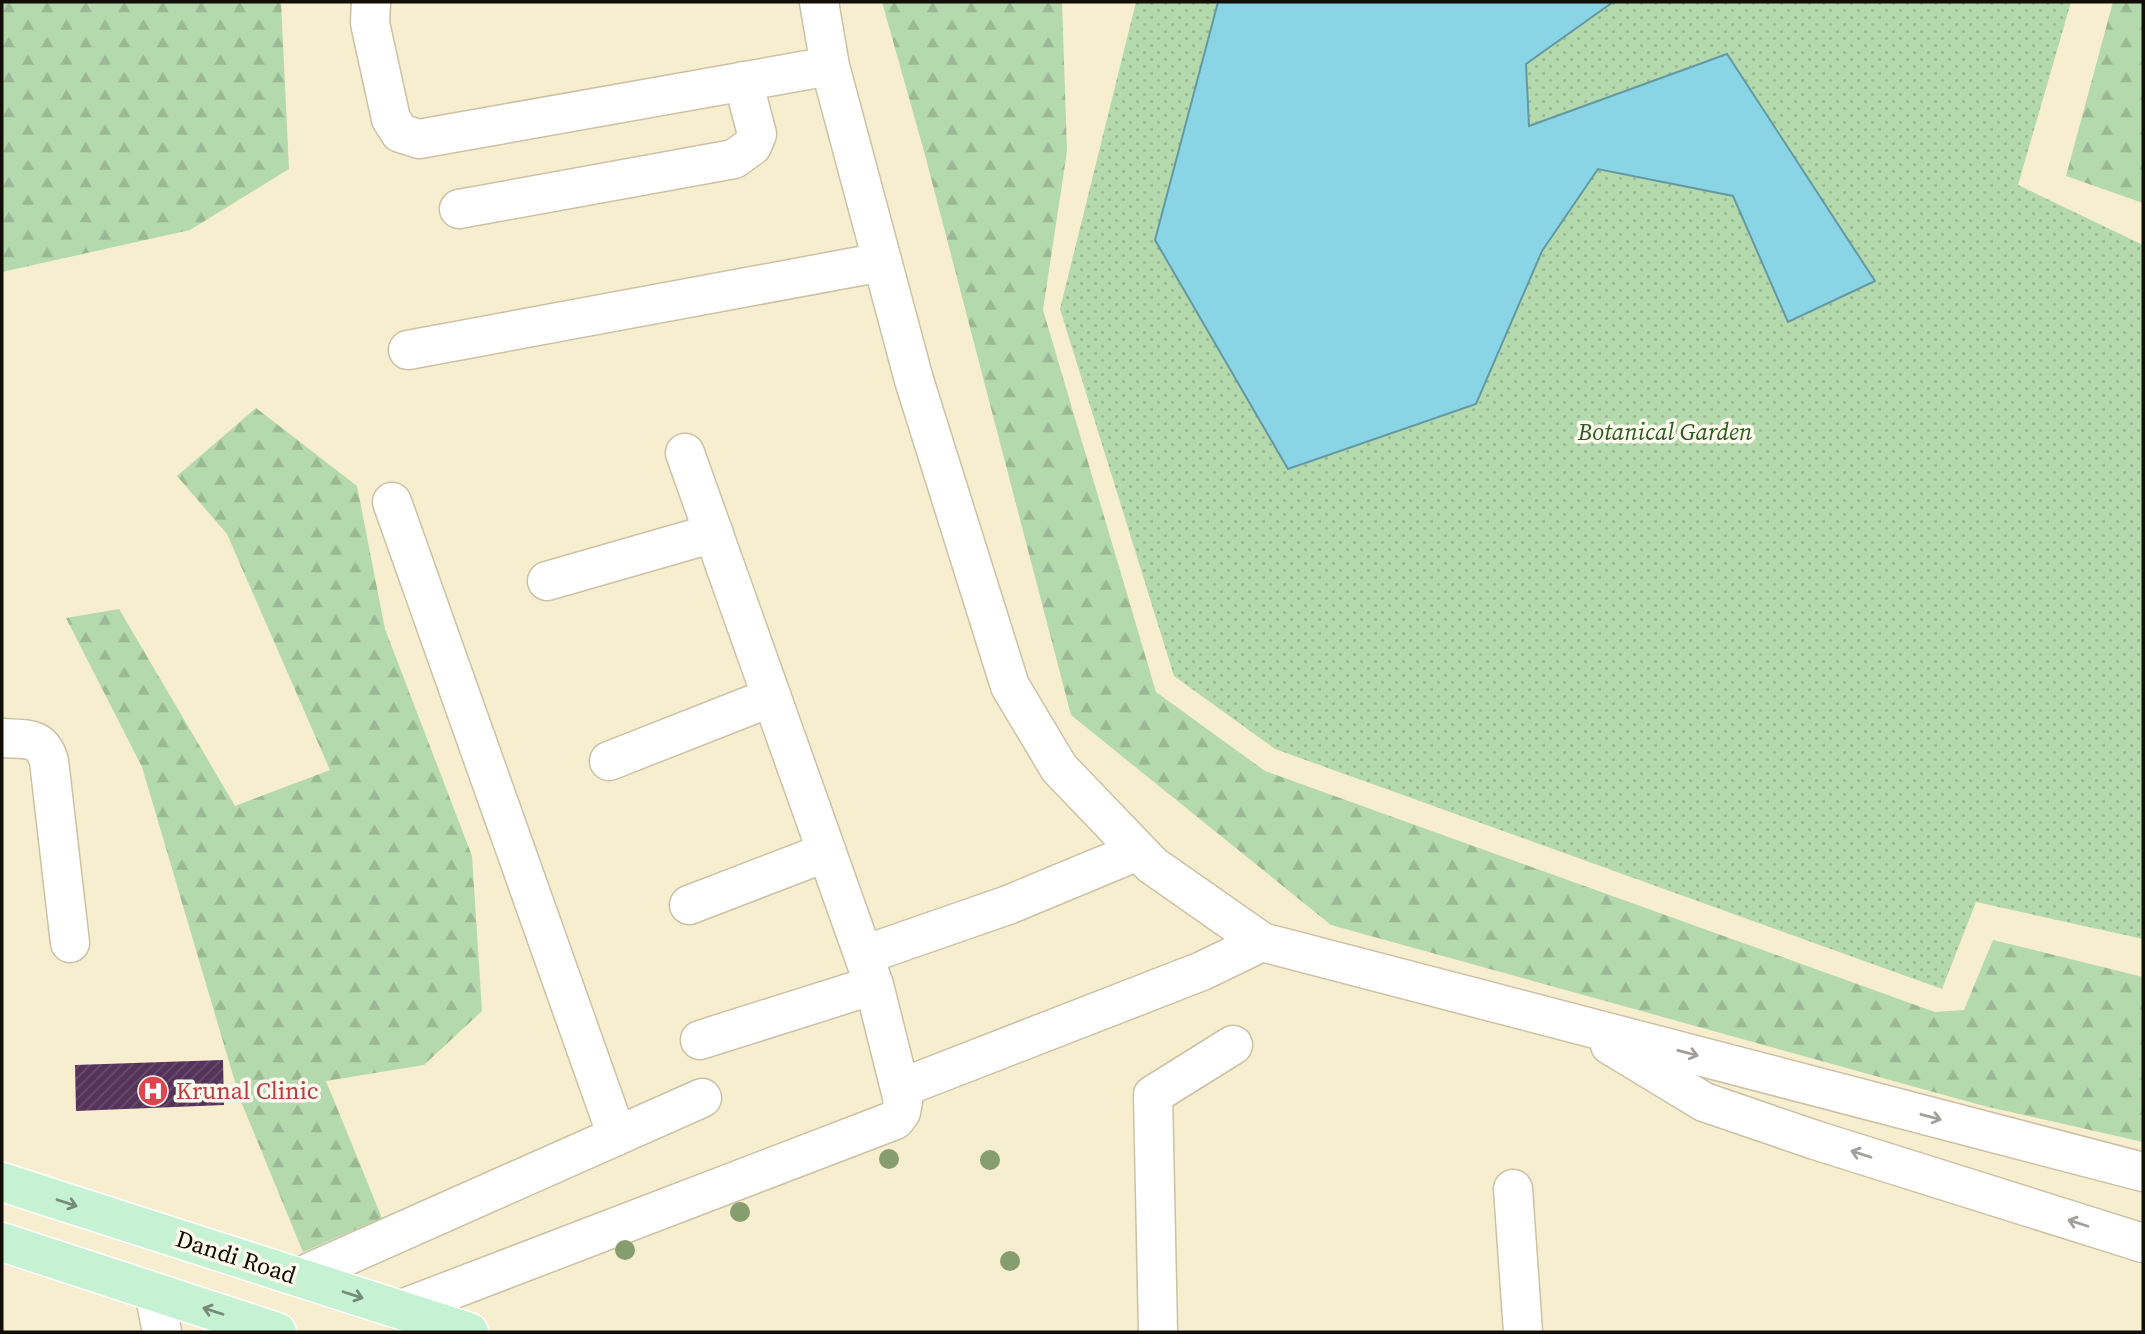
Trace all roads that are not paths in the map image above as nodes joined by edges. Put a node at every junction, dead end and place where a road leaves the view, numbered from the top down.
1 (370, 2) edge
2 (819, 2) edge
3 (830, 66) junction
4 (743, 82) junction
5 (458, 209) dead end
6 (882, 262) junction
7 (408, 350) dead end
8 (685, 453) dead end
9 (392, 502) dead end
10 (713, 533) junction
11 (547, 581) dead end
12 (772, 697) junction
13 (2, 738) edge
14 (609, 761) dead end
15 (1138, 851) junction
16 (827, 852) junction
17 (689, 905) dead end
18 (1262, 942) junction
19 (71, 943) dead end
20 (869, 970) junction
21 (1574, 1023) junction
22 (701, 1040) dead end
23 (1233, 1045) dead end
24 (901, 1088) junction
25 (702, 1098) dead end
26 (617, 1136) junction
27 (2143, 1172) edge
28 (2, 1182) edge
29 (1513, 1189) dead end
30 (2, 1242) edge
31 (2143, 1243) edge
32 (299, 1277) junction
33 (154, 1292) junction
34 (399, 1310) junction
35 (162, 1332) edge
36 (277, 1332) edge
37 (469, 1332) edge
38 (1158, 1332) edge
39 (1523, 1332) edge

1 - 4 street
2 - 3 street
3 - 4 street
3 - 6 street
4 - 5 street
6 - 7 street
6 - 15 street
8 - 10 street
9 - 26 street
10 - 11 street
10 - 12 street
12 - 14 street
12 - 16 street
13 - 19 street
15 - 18 street
15 - 20 street
16 - 17 street
16 - 20 street
18 - 21 street
18 - 24 street
20 - 22 street
20 - 24 street
21 -> 27 street
31 -> 21 street
23 - 38 street
24 - 34 street
25 - 26 street
26 - 32 street
28 -> 32 main road, Dandi Road
29 - 39 street
30 - 33 main road
32 -> 34 main road, Dandi Road
33 - 35 street
36 -> 33 main road
34 - 37 main road, Dandi Road

